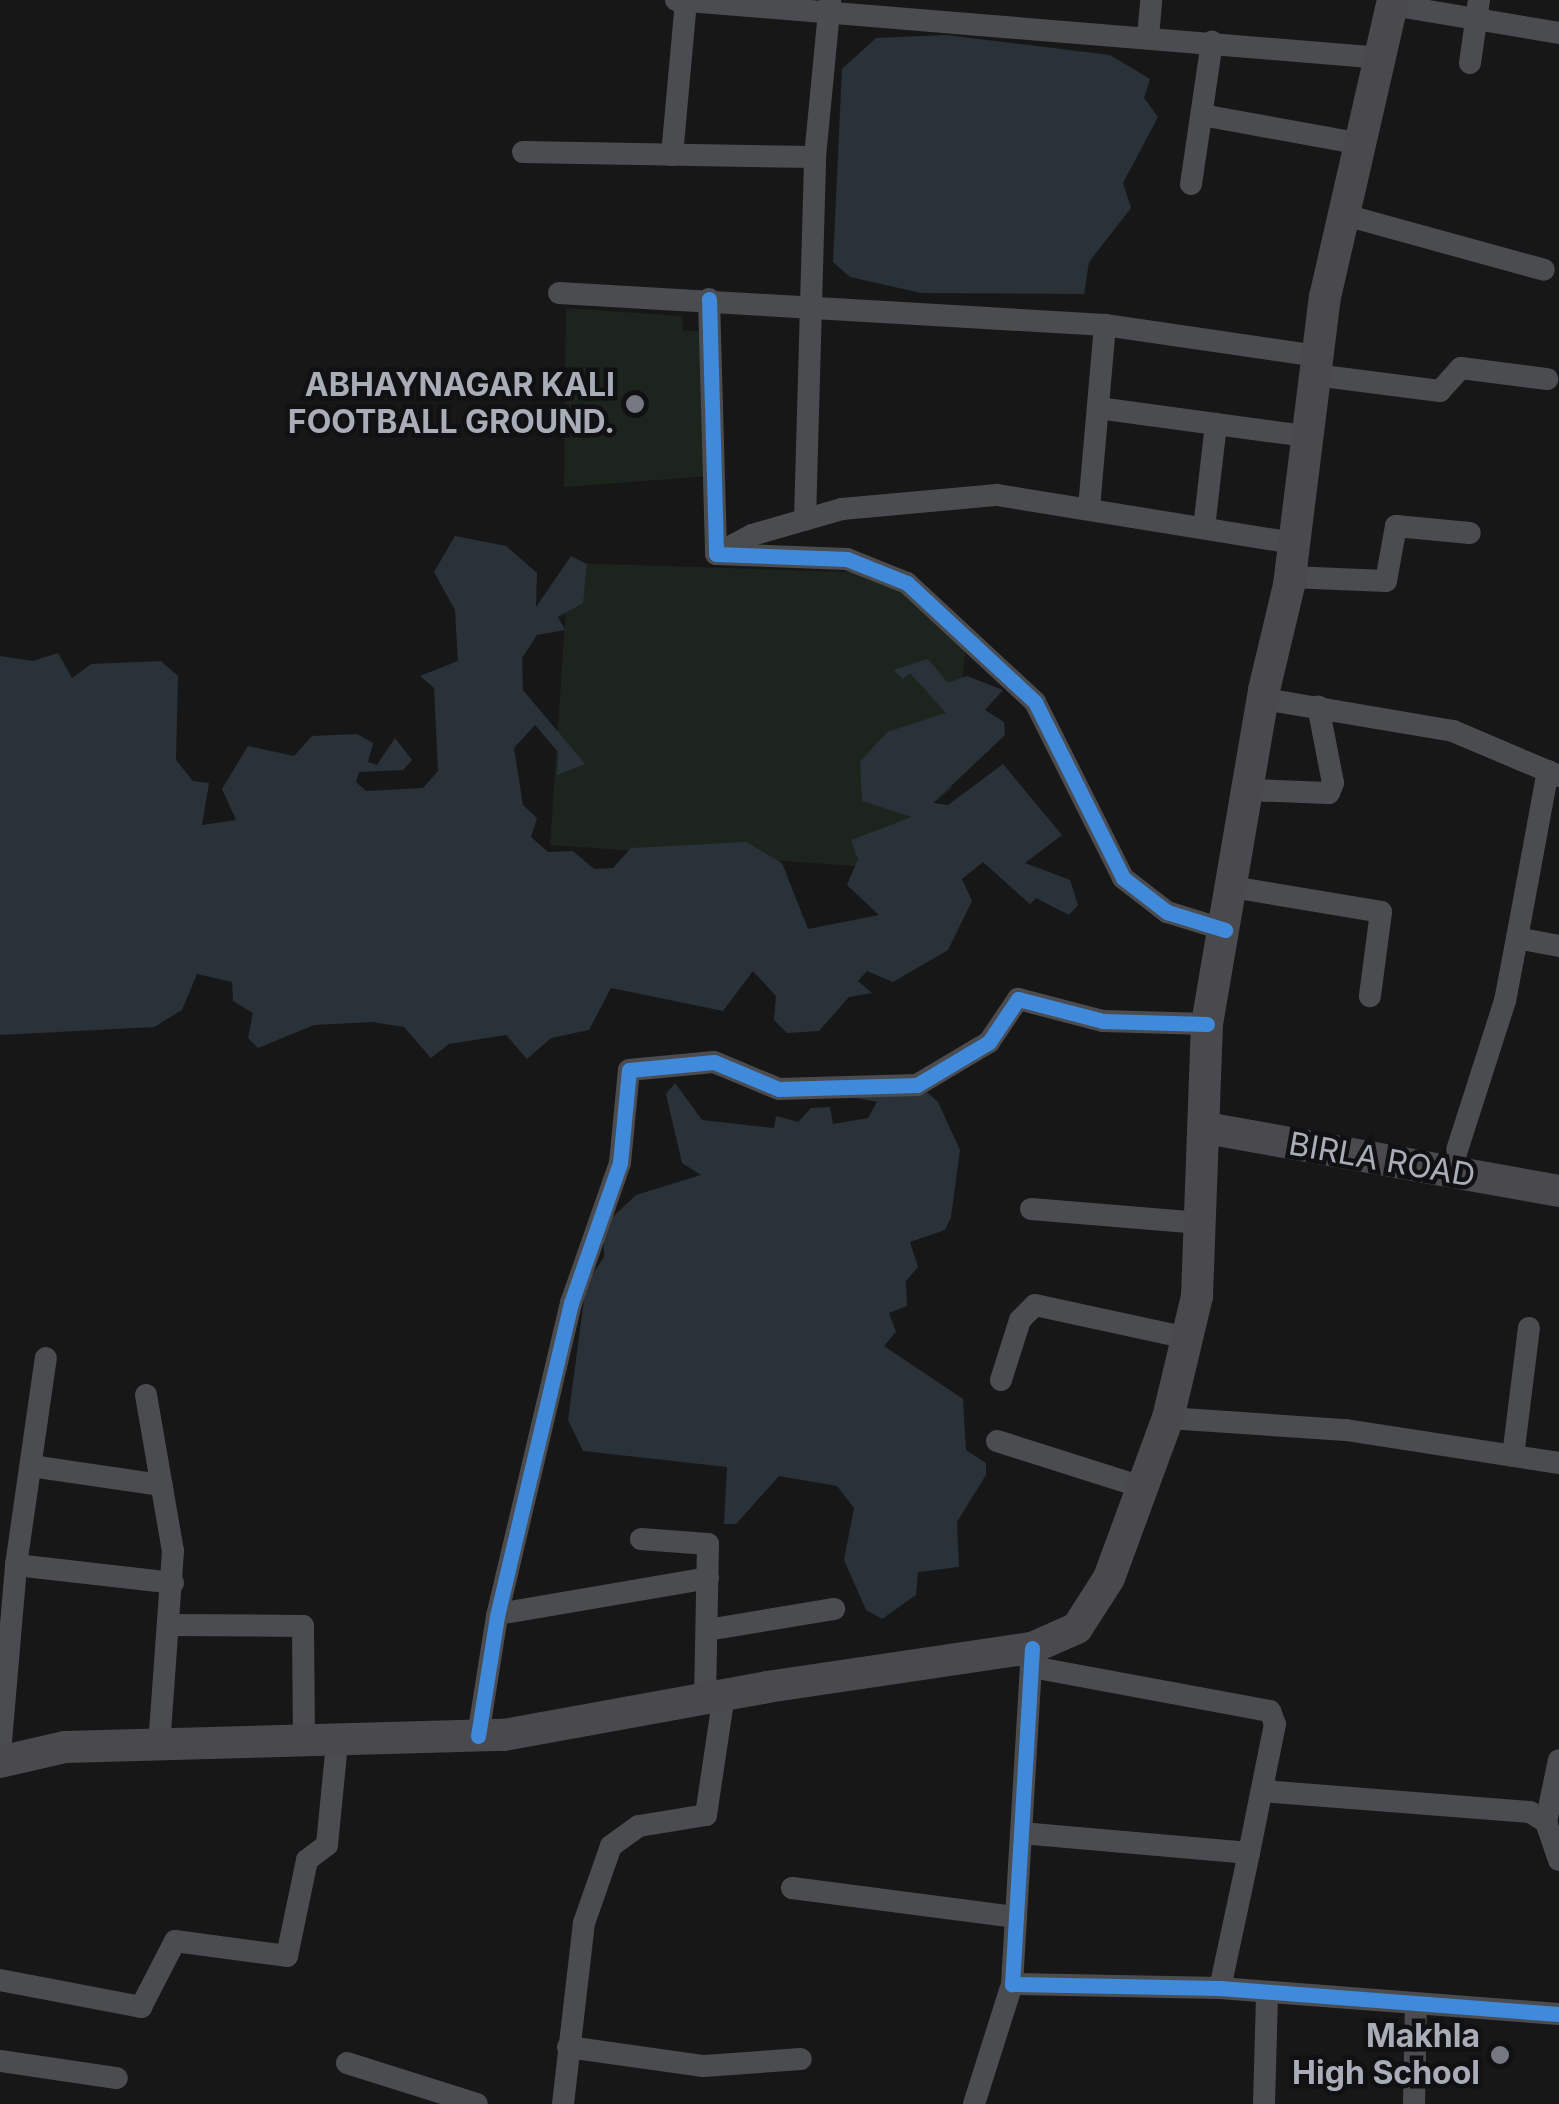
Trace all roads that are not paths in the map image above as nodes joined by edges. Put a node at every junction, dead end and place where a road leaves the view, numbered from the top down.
1 (676, 0) edge
2 (1151, 0) edge
3 (686, 1) edge
4 (1392, 3) edge
5 (829, 6) edge
6 (1477, 11) edge
7 (1559, 33) edge
8 (1148, 37) junction
9 (1212, 42) junction
10 (1382, 58) junction
11 (1470, 63) dead end
12 (1202, 116) junction
13 (1362, 144) junction
14 (523, 152) dead end
15 (672, 155) junction
16 (815, 157) junction
17 (1191, 184) dead end
18 (1345, 215) junction
19 (1544, 270) dead end
20 (559, 293) dead end
21 (710, 299) junction
22 (812, 303) junction
23 (1105, 325) junction
24 (1316, 365) junction
25 (1546, 380) dead end
26 (1098, 408) junction
27 (1216, 424) junction
28 (1306, 436) junction
29 (1088, 508) junction
30 (805, 520) junction
31 (1204, 528) junction
32 (1470, 533) dead end
33 (1294, 544) junction
34 (713, 556) junction
35 (1290, 577) junction
36 (1264, 699) junction
37 (1318, 706) junction
38 (1553, 774) edge
39 (1248, 790) junction
40 (1232, 888) junction
41 (1225, 930) junction
42 (1518, 938) junction
43 (1559, 946) edge
44 (1370, 996) dead end
45 (1207, 1024) junction
46 (1206, 1128) junction
47 (1450, 1172) junction
48 (1559, 1191) edge
49 (1032, 1209) dead end
50 (1203, 1223) junction
51 (1529, 1328) dead end
52 (1186, 1338) junction
53 (46, 1358) dead end
54 (1001, 1380) dead end
55 (146, 1394) dead end
56 (1168, 1418) junction
57 (997, 1441) dead end
58 (1513, 1456) junction
59 (1559, 1463) edge
60 (30, 1466) junction
61 (162, 1485) junction
62 (1142, 1487) junction
63 (641, 1539) dead end
64 (16, 1565) junction
65 (708, 1578) junction
66 (172, 1583) junction
67 (834, 1610) dead end
68 (498, 1614) junction
69 (169, 1624) junction
70 (707, 1630) junction
71 (1032, 1658) junction
72 (715, 1696) junction
73 (478, 1736) junction
74 (337, 1743) junction
75 (304, 1745) junction
76 (159, 1747) junction
77 (0, 1753) edge
78 (1559, 1760) edge
79 (0, 1762) edge
80 (1262, 1791) junction
81 (1546, 1822) junction
82 (1021, 1833) junction
83 (1250, 1853) junction
84 (1559, 1860) edge
85 (792, 1888) dead end
86 (1014, 1917) junction
87 (0, 1980) edge
88 (1012, 1984) junction
89 (1220, 1988) junction
90 (1267, 1995) junction
91 (1416, 2004) junction
92 (1559, 2014) edge
93 (568, 2047) junction
94 (801, 2059) dead end
95 (0, 2061) edge
96 (347, 2063) dead end
97 (117, 2078) dead end
98 (477, 2104) edge
99 (562, 2104) edge
100 (974, 2104) edge
101 (1264, 2104) edge
102 (1414, 2104) edge

1 - 3 street
2 - 8 street
3 - 5 street
3 - 15 street
4 - 6 street
4 - 10 main road
5 - 8 street
5 - 16 street
6 - 7 street
6 - 11 street
8 - 9 street
9 - 10 street
9 - 12 street
10 - 13 main road
12 - 13 street
12 - 17 street
13 - 18 main road
14 - 15 street
15 - 16 street
16 - 22 street
18 - 19 street
18 - 24 main road
20 - 21 street
21 - 22 street
21 - 34 street
22 - 23 street
22 - 30 street
23 - 24 street
23 - 26 street
24 - 25 street
24 - 28 main road
26 - 27 street
26 - 29 street
27 - 28 street
27 - 31 street
28 - 33 main road
29 - 30 street
29 - 31 street
30 - 34 street
31 - 33 street
32 - 35 street
33 - 35 main road
34 - 41 street
35 - 36 main road
36 - 37 street
36 - 39 main road
37 - 38 street
37 - 39 street
38 - 42 street
39 - 40 main road
40 - 41 main road
40 - 44 street
41 - 45 main road
42 - 43 street
42 - 47 street
45 - 46 main road
45 - 68 street
46 - 47 main road, BIRLA ROAD
46 - 50 main road
47 - 48 main road, BIRLA ROAD
49 - 50 street
50 - 52 main road
51 - 58 street
52 - 54 street
52 - 56 main road
53 - 60 street
55 - 61 street
56 - 58 street
56 - 62 main road
57 - 62 street
58 - 59 street
60 - 61 street
60 - 64 street
61 - 66 street
62 - 71 main road
63 - 65 street
64 - 66 street
64 - 77 street
65 - 68 street
65 - 70 street
66 - 69 street
67 - 70 street
68 - 73 street
69 - 75 street
69 - 76 street
70 - 72 street
71 - 72 main road
71 - 80 street
71 - 82 street
72 - 73 main road
72 - 93 street
73 - 74 main road
74 - 75 main road
74 - 87 street
75 - 76 main road
76 - 79 main road
78 - 81 street
80 - 81 street
80 - 83 street
81 - 84 street
82 - 83 street
82 - 86 street
83 - 89 street
85 - 86 street
86 - 88 street
88 - 89 street
88 - 100 street
89 - 90 street
90 - 91 street
90 - 101 street
91 - 92 street
91 - 102 street
93 - 94 street
93 - 99 street
95 - 97 street
96 - 98 street

